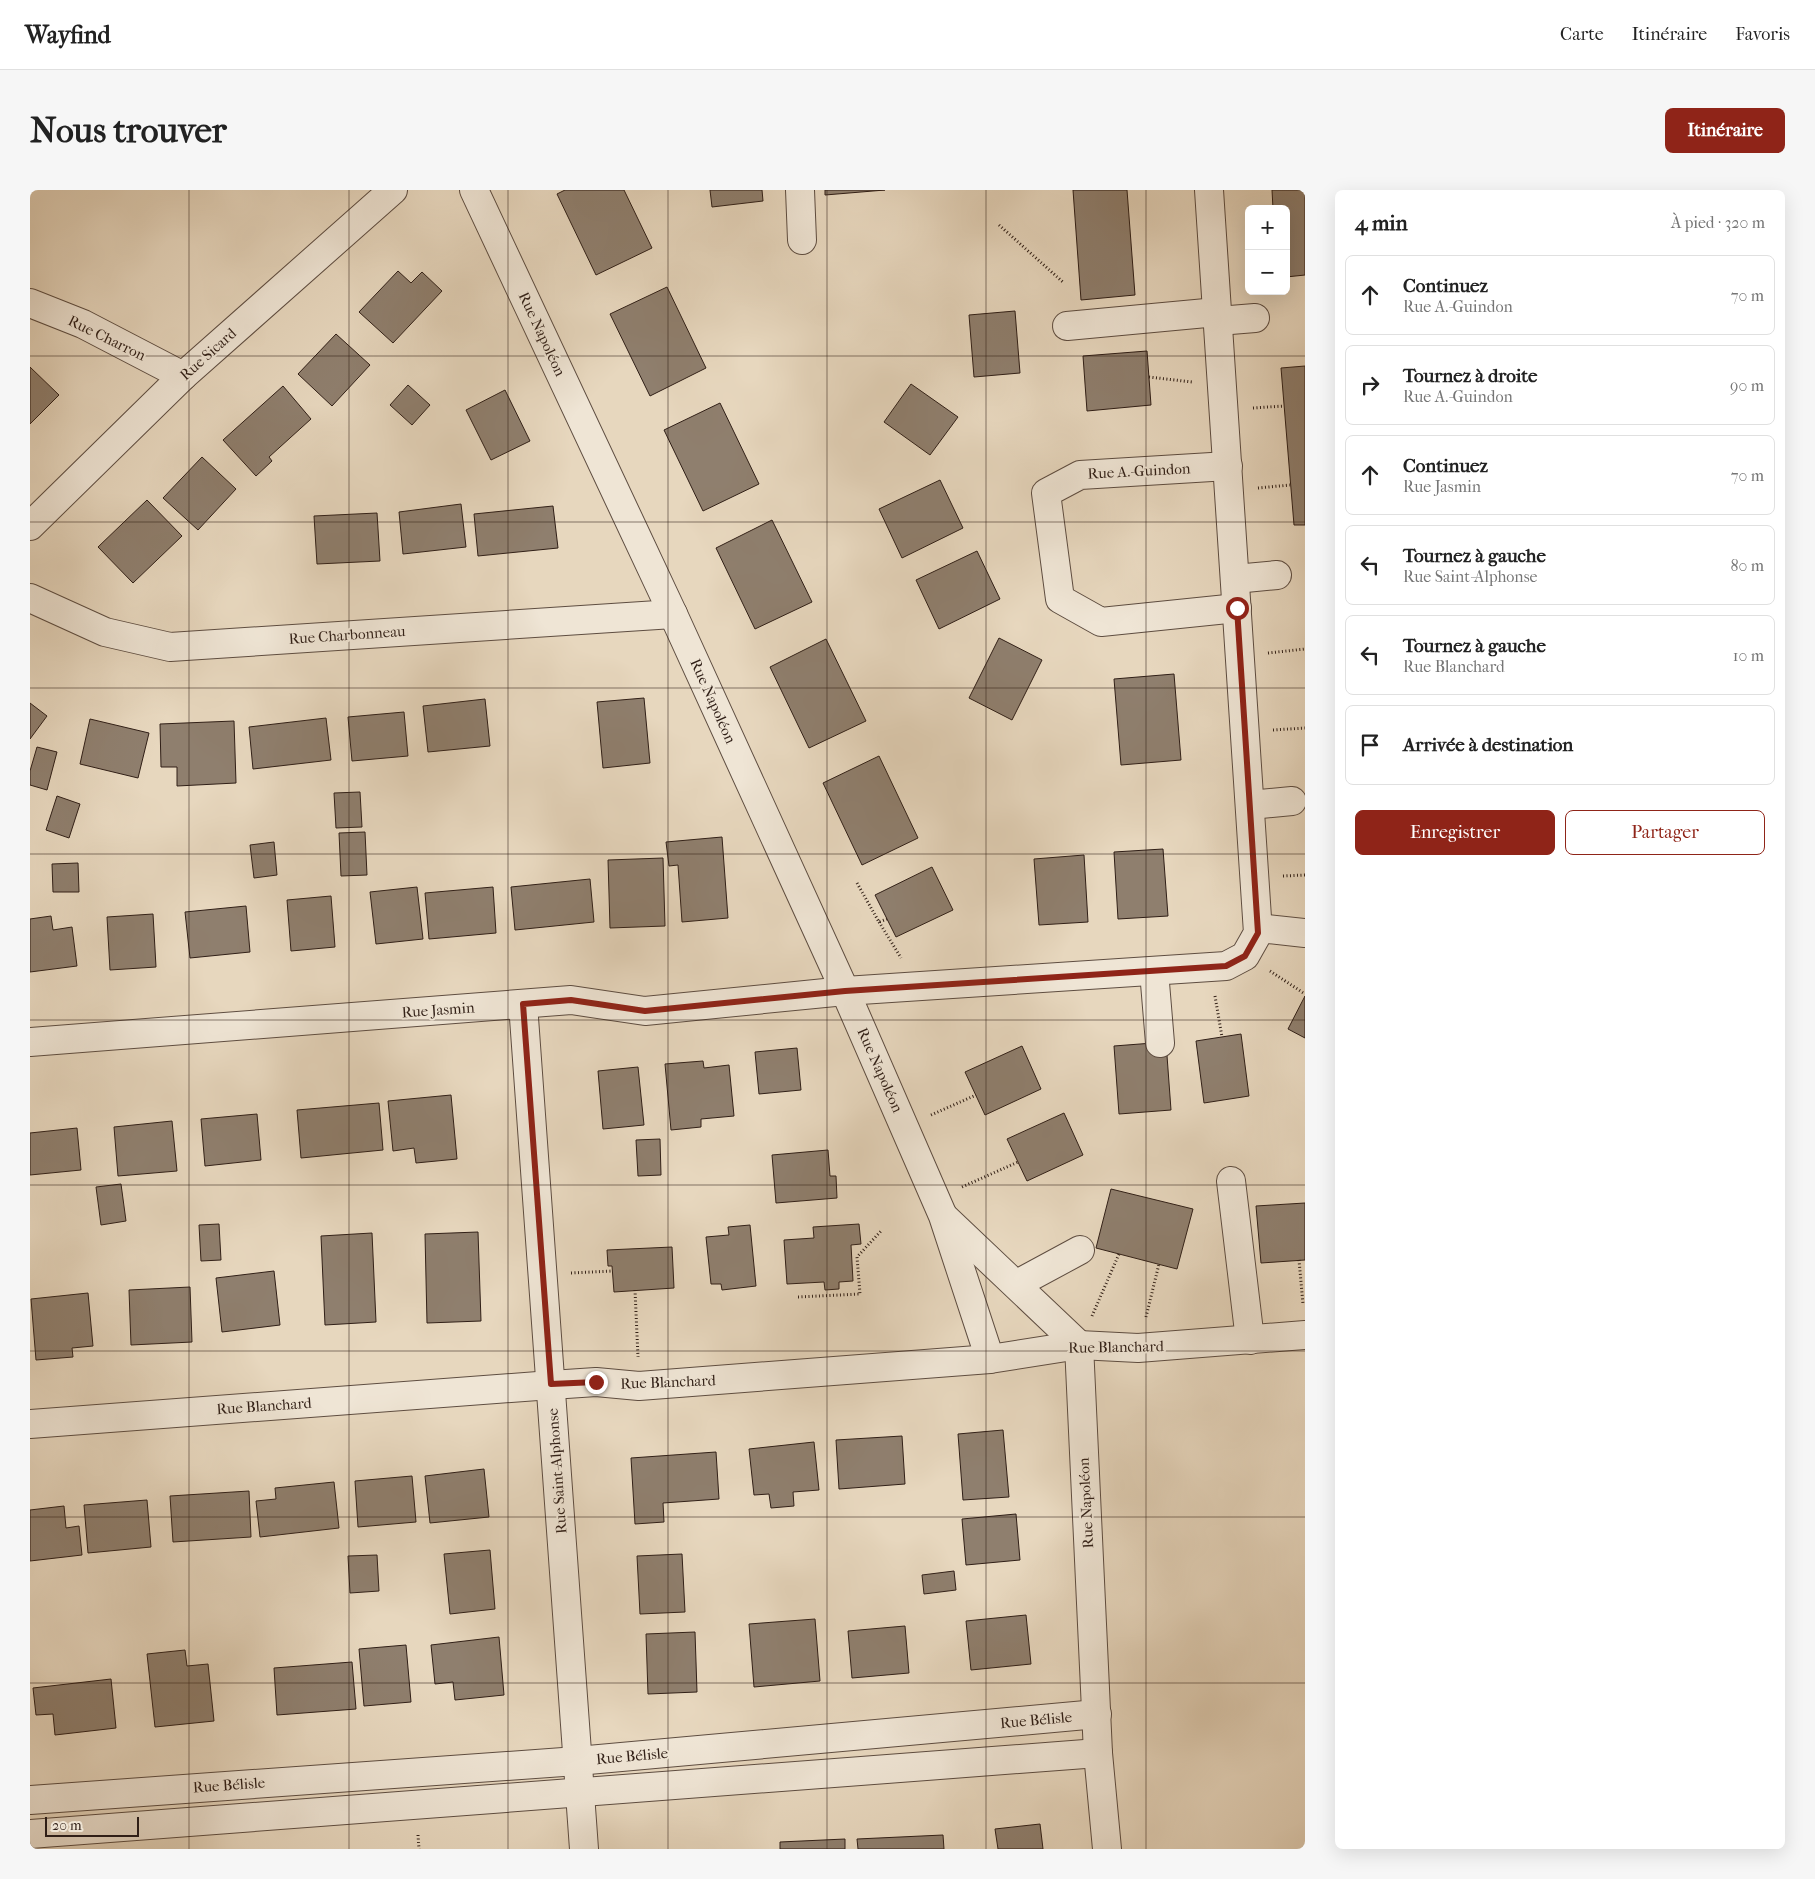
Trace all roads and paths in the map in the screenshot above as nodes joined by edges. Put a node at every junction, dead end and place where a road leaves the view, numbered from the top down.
1 (393, 190) edge
2 (474, 190) edge
3 (800, 190) edge
4 (1209, 190) edge
5 (999, 224) dead end
6 (802, 240) dead end
7 (1064, 283) dead end
8 (30, 304) edge
9 (1218, 317) junction
10 (1255, 318) dead end
11 (1067, 326) dead end
12 (183, 376) junction
13 (1149, 377) dead end
14 (1222, 386) junction
15 (1228, 466) junction
16 (30, 526) edge
17 (1277, 575) dead end
18 (1235, 579) junction
19 (30, 598) edge
20 (1237, 608) junction
21 (673, 614) junction
22 (1305, 648) edge
23 (1240, 656) junction
24 (1292, 801) dead end
25 (1250, 805) junction
26 (858, 883) dead end
27 (887, 919) dead end
28 (880, 922) junction
29 (1258, 928) junction
30 (1305, 934) edge
31 (1245, 956) junction
32 (1210, 967) junction
33 (1154, 971) junction
34 (917, 986) junction
35 (845, 991) junction
36 (1305, 994) edge
37 (523, 1004) junction
38 (1222, 1037) dead end
39 (30, 1042) edge
40 (1160, 1043) dead end
41 (976, 1095) dead end
42 (904, 1127) junction
43 (1018, 1162) dead end
44 (1232, 1181) dead end
45 (939, 1207) junction
46 (881, 1231) dead end
47 (1080, 1250) dead end
48 (1119, 1254) dead end
49 (1299, 1260) dead end
50 (1159, 1264) dead end
51 (613, 1271) dead end
52 (543, 1275) junction
53 (1017, 1284) junction
54 (635, 1290) dead end
55 (798, 1297) dead end
56 (1303, 1306) dead end
57 (1305, 1335) edge
58 (1250, 1340) junction
59 (1079, 1345) junction
60 (1138, 1348) junction
61 (990, 1360) junction
62 (551, 1384) junction
63 (639, 1386) junction
64 (30, 1424) edge
65 (1097, 1714) junction
66 (1098, 1753) junction
67 (577, 1761) junction
68 (167, 1790) junction
69 (578, 1793) junction
70 (30, 1800) edge
71 (170, 1823) junction
72 (30, 1834) edge
73 (584, 1849) edge
74 (1107, 1849) edge

1 - 12 street, Rue Sicard
2 - 21 street, Rue Napoléon
3 - 6 street
4 - 9 street
5 - 7 path
8 - 12 street, Rue Charron
9 - 10 street
9 - 11 street
9 - 14 street
12 - 16 street, Rue Sicard
13 - 14 path
14 - 15 street
15 - 18 street
15 - 20 street, Rue A.-Guindon
17 - 18 street
18 - 20 street
19 - 21 street, Rue Charbonneau
20 - 23 street
21 - 35 street, Rue Napoléon
22 - 23 path
23 - 25 street
24 - 25 street
25 - 29 street
26 - 28 path
27 - 28 path
28 - 34 path
29 - 30 street
29 - 31 street
31 - 32 street
31 - 36 path
32 - 33 street
32 - 38 path
33 - 34 street
33 - 40 street
34 - 35 street
35 - 37 street, Rue Jasmin
35 - 42 street, Rue Napoléon
37 - 39 street, Rue Jasmin
37 - 52 street, Rue Saint-Alphonse
41 - 42 path
42 - 45 street, Rue Napoléon
43 - 45 path
44 - 58 street
45 - 53 street, Rue Napoléon
45 - 61 street, Rue Napoléon
46 - 55 path
47 - 53 street
48 - 59 path
49 - 56 path
50 - 60 path
51 - 52 path
52 - 62 street, Rue Saint-Alphonse
53 - 59 street, Rue Napoléon
54 - 63 path
57 - 58 street, Rue Blanchard
58 - 60 street, Rue Blanchard
59 - 60 street, Rue Blanchard
59 - 61 street, Rue Blanchard
59 - 65 street, Rue Napoléon
61 - 63 street, Rue Blanchard
62 - 63 street, Rue Blanchard
62 - 64 street, Rue Blanchard
62 - 67 street, Rue Saint-Alphonse
65 - 66 street, Rue Napoléon
65 - 67 street, Rue Bélisle
66 - 69 street
66 - 74 street, Rue Napoléon
67 - 68 street, Rue Bélisle
67 - 69 street, Rue Saint-Alphonse
68 - 70 street, Rue Bélisle
68 - 71 street
69 - 71 street
69 - 73 street, Rue Saint-Alphonse
71 - 72 street

